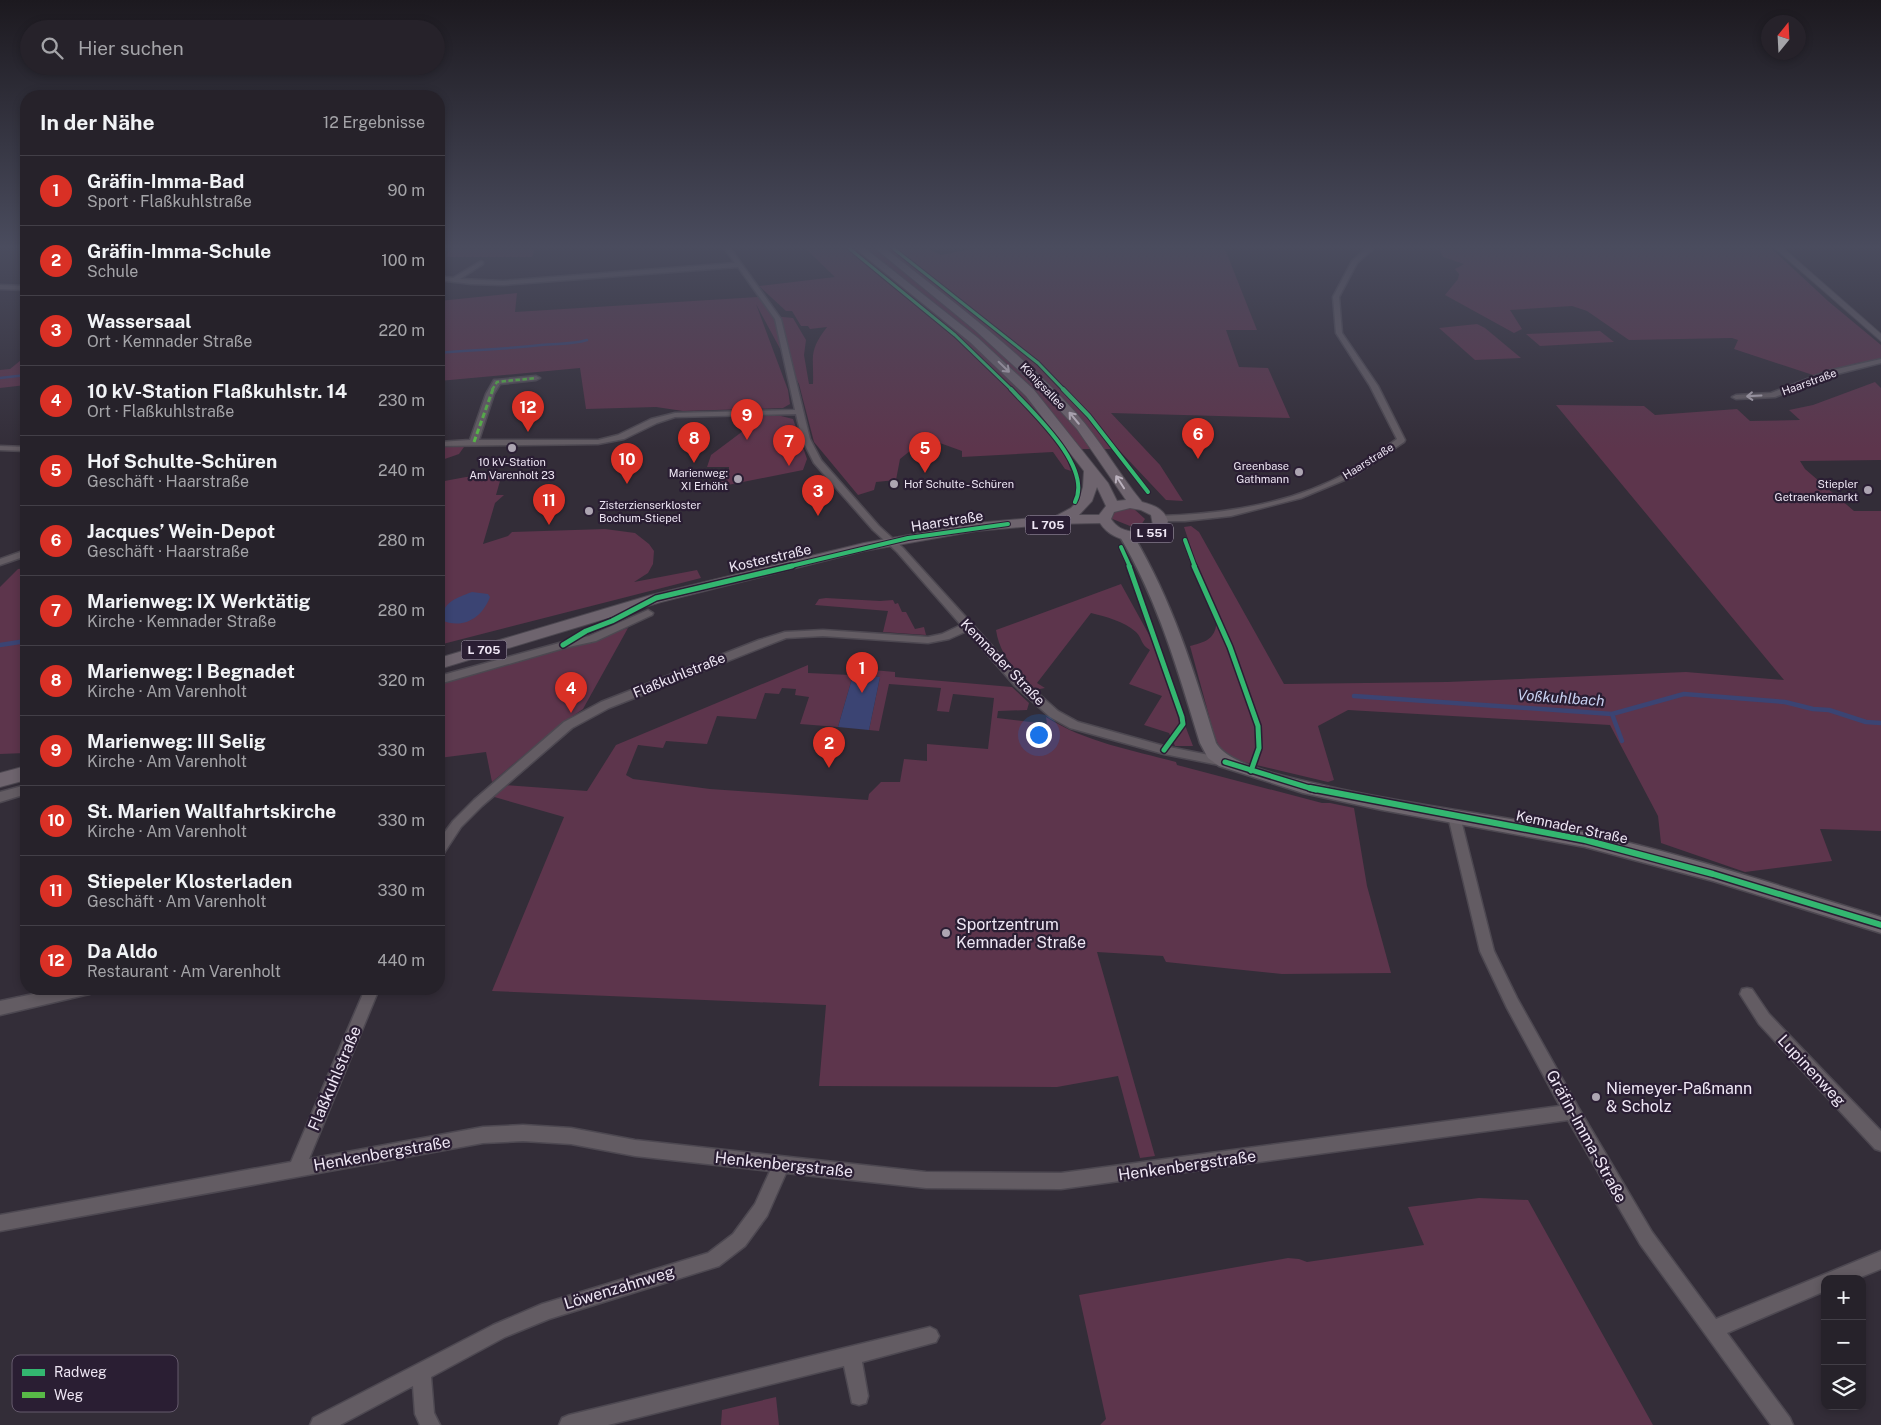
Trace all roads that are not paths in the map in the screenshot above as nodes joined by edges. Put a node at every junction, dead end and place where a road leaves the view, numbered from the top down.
1 (776, 316) edge
2 (942, 316) edge
3 (964, 316) edge
4 (1338, 316) edge
5 (1855, 316) edge
6 (1881, 338) edge
7 (1881, 361) edge
8 (536, 378) dead end
9 (1736, 397) dead end
10 (799, 412) junction
11 (474, 442) junction
12 (445, 444) edge
13 (0, 448) edge
14 (20, 449) edge
15 (1091, 471) junction
16 (1137, 505) junction
17 (1113, 507) junction
18 (1160, 519) junction
19 (1054, 520) junction
20 (1105, 521) junction
21 (1008, 524) junction
22 (1126, 535) junction
23 (1144, 535) junction
24 (890, 542) junction
25 (20, 555) edge
26 (0, 562) edge
27 (1152, 580) junction
28 (648, 612) dead end
29 (968, 626) junction
30 (445, 662) edge
31 (445, 678) edge
32 (1225, 762) junction
33 (20, 775) edge
34 (0, 780) edge
35 (20, 792) edge
36 (0, 797) edge
37 (1454, 816) junction
38 (445, 839) edge
39 (1881, 925) edge
40 (1747, 994) dead end
41 (58, 995) edge
42 (369, 995) edge
43 (0, 1008) edge
44 (1572, 1112) junction
45 (1881, 1143) edge
46 (781, 1165) junction
47 (296, 1167) junction
48 (0, 1223) edge
49 (1881, 1260) edge
50 (1843, 1275) edge
51 (1821, 1284) edge
52 (1714, 1328) junction
53 (930, 1336) dead end
54 (851, 1355) junction
55 (422, 1373) junction
56 (859, 1396) dead end
57 (320, 1425) edge
58 (430, 1425) edge
59 (569, 1425) edge
60 (1783, 1425) edge

1 - 10 street, Kemnader Straße
2 -> 15 main road, Königsallee
16 -> 3 main road, Königsallee / L 551
4 - 18 street, Haarstraße
5 - 6 street
7 -> 9 street, Haarstraße
8 - 11 street
10 - 11 street
10 - 24 street, Kemnader Straße
11 - 12 street
13 - 14 street
15 - 17 main road, Königsallee
15 - 19 main road, Haarstraße
16 - 17 main road, L 551
16 - 18 main road, Königsallee / L 551
17 - 20 main road
18 - 23 main road, L 551
19 - 20 main road, Haarstraße / L 705
19 - 21 main road, Haarstraße / L 705
20 - 21 main road, Haarstraße / L 705
20 - 22 main road, L 551
21 - 24 main road, Haarstraße / L 705
22 - 23 main road, L 551
22 - 27 main road, L 551
23 - 27 main road, L 551
24 - 29 street, Kemnader Straße
24 - 30 main road, Kosterstraße / L 705
25 - 26 street
27 - 32 main road, L 551
28 - 31 street
29 - 32 street, Kemnader Straße
29 - 38 street, Flaßkuhlstraße
32 - 37 main road, Kemnader Straße
33 - 34 main road
35 - 36 street
37 - 39 main road, Kemnader Straße
37 - 44 street, Gräfin-Imma-Straße
40 - 45 street, Lupinenweg
41 - 43 street
42 - 47 street, Flaßkuhlstraße
44 - 46 street, Henkenbergstraße
44 - 52 street, Gräfin-Imma-Straße
46 - 47 street, Henkenbergstraße
46 - 55 street, Löwenzahnweg
47 - 48 street, Henkenbergstraße
49 - 50 street
51 - 52 street
52 - 60 street, Gräfin-Imma-Straße
53 - 54 street
54 - 56 street
54 - 59 street
55 - 57 street, Löwenzahnweg
55 - 58 street

